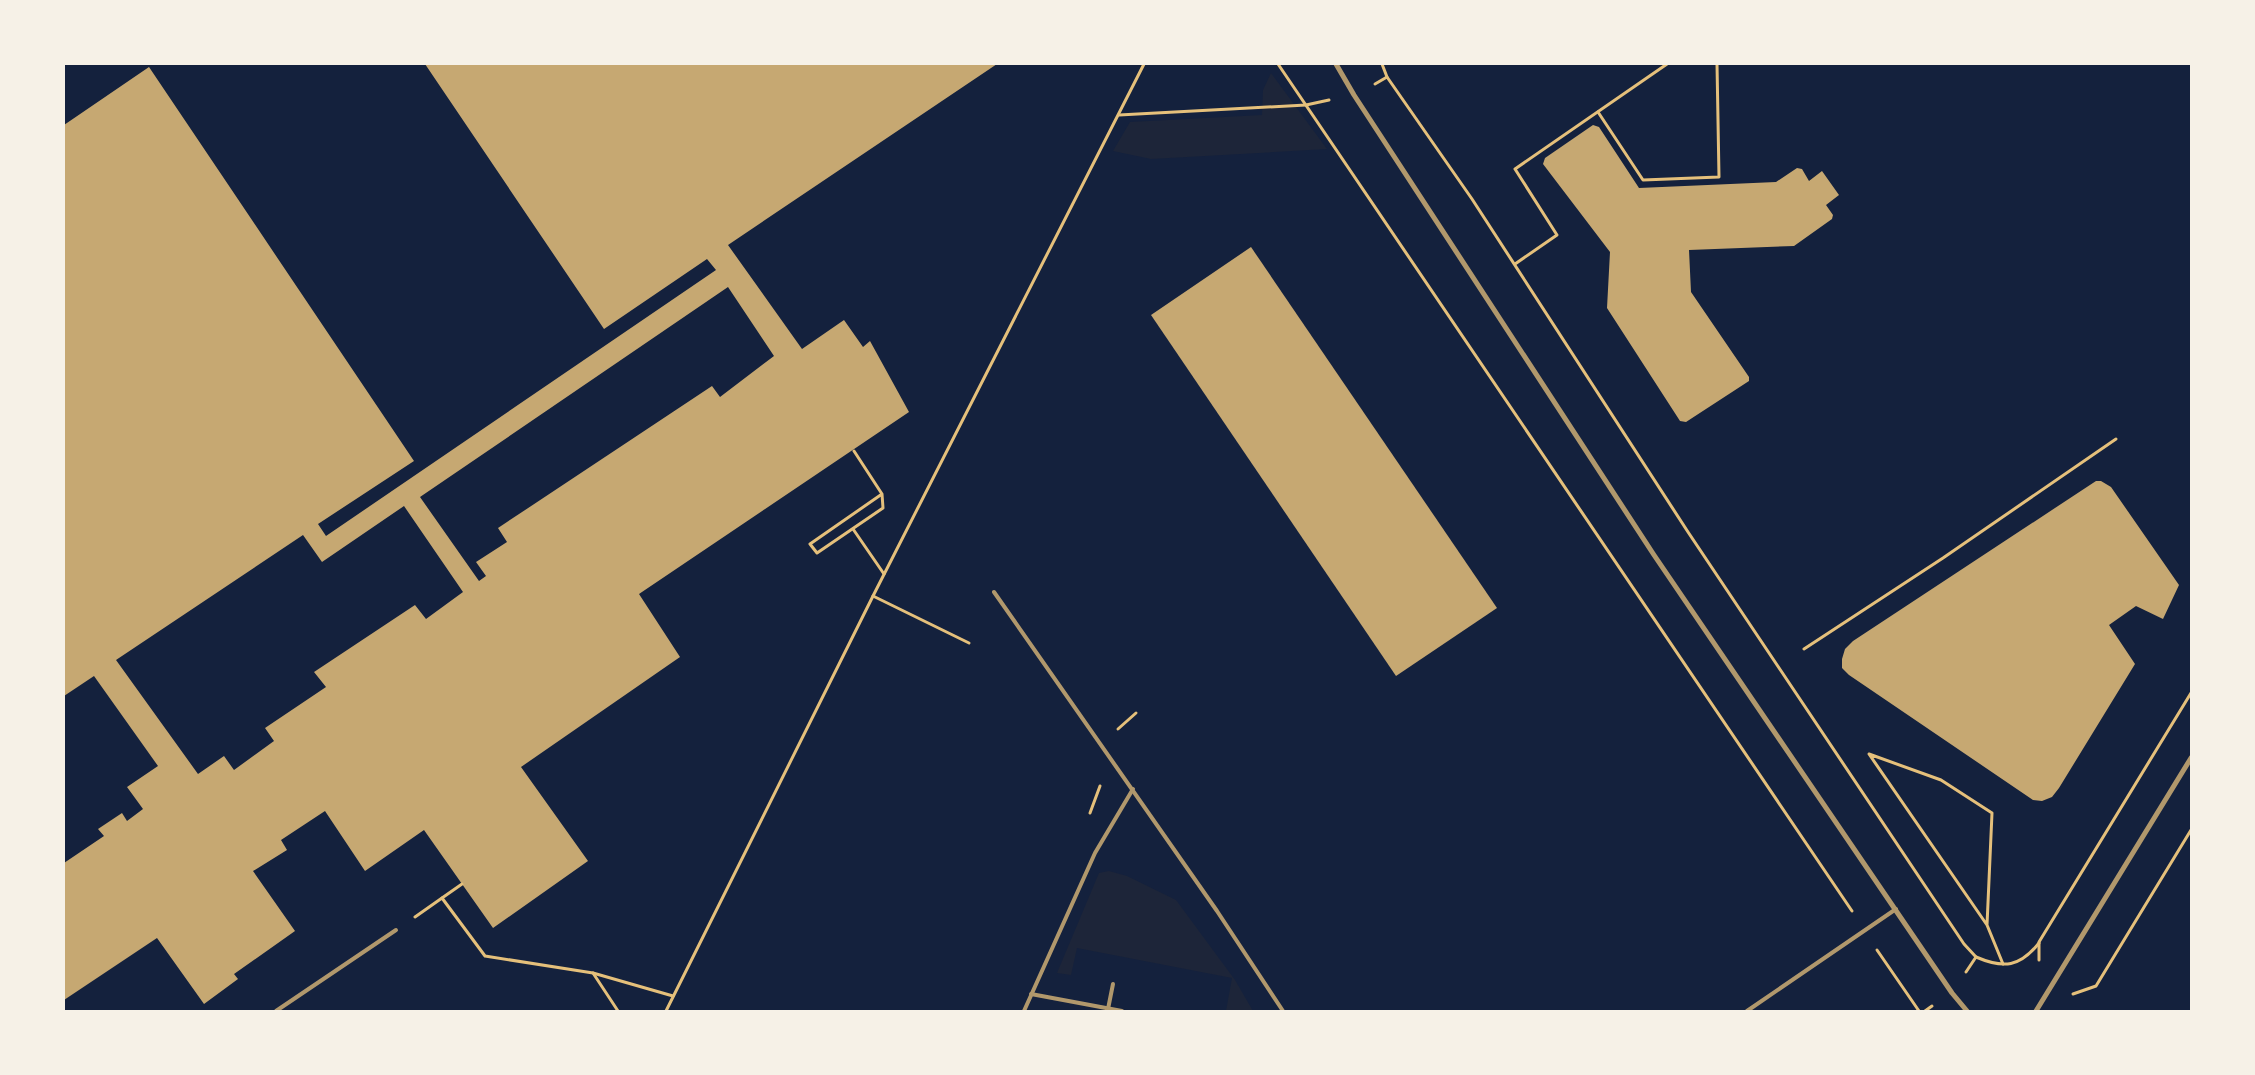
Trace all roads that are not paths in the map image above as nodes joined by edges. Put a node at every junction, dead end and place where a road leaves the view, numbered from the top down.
1 (1336, 64) edge
2 (994, 592) dead end
3 (2191, 758) edge
4 (1133, 789) junction
5 (1896, 909) junction
6 (396, 930) road end
7 (1113, 984) dead end
8 (1031, 994) junction
9 (1108, 1009) junction
10 (276, 1011) edge
11 (1024, 1011) edge
12 (1122, 1011) edge
13 (1283, 1011) edge
14 (1748, 1011) edge
15 (1967, 1011) edge
16 (2036, 1011) edge

1 - 5 street
2 - 4 lane
3 - 16 street
4 - 8 lane
4 - 13 lane
5 - 14 lane
5 - 15 street
6 - 10 lane
7 - 9 lane
8 - 9 lane
8 - 11 lane
9 - 12 lane

